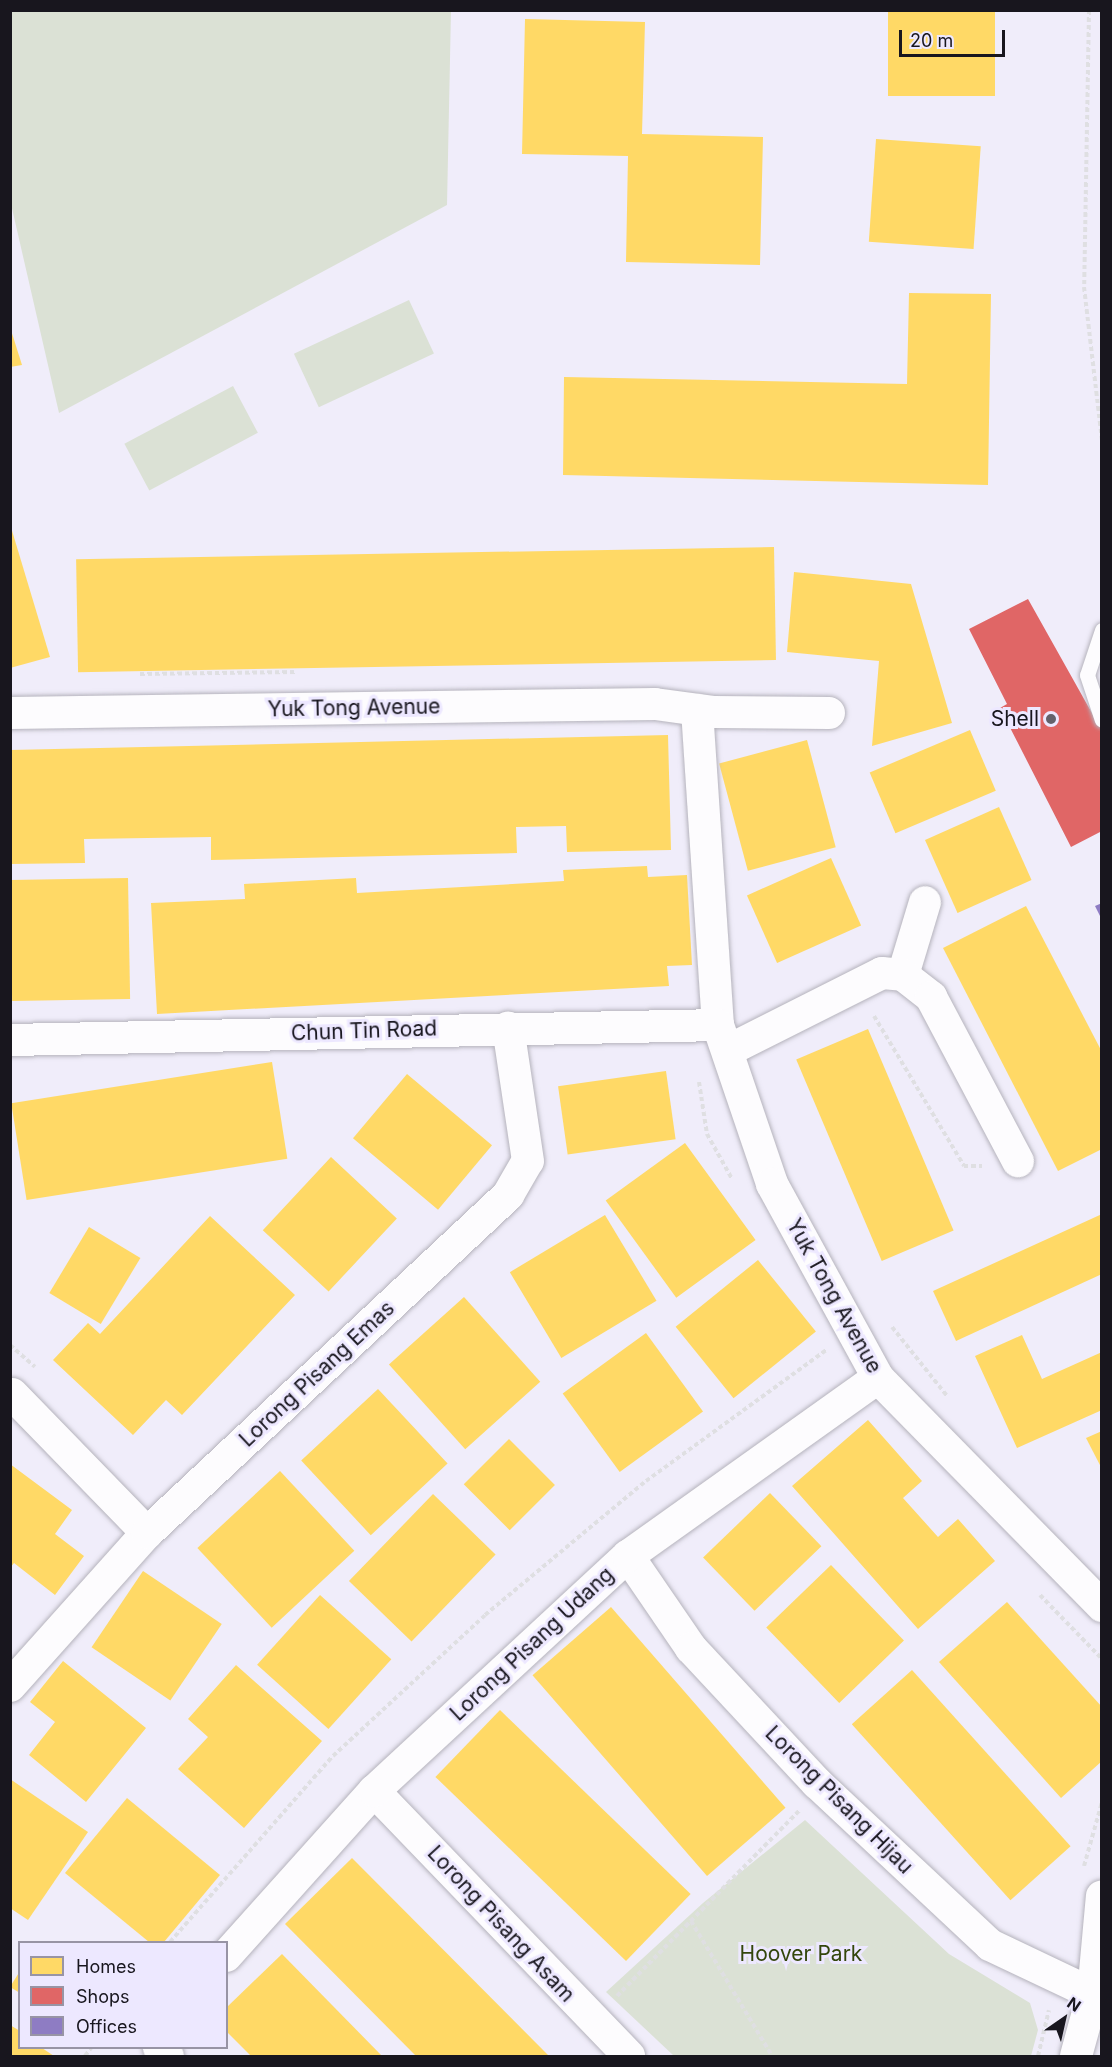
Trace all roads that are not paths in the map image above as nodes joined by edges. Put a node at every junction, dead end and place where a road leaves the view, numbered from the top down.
1 (1101, 630) edge
2 (697, 710) junction
3 (10, 712) edge
4 (829, 713) dead end
5 (1101, 720) edge
6 (925, 902) dead end
7 (903, 975) junction
8 (508, 1027) junction
9 (723, 1038) junction
10 (10, 1040) edge
11 (1016, 1156) road end
12 (878, 1378) junction
13 (12, 1394) edge
14 (147, 1533) junction
15 (628, 1556) junction
16 (1101, 1606) edge
17 (10, 1686) edge
18 (374, 1791) junction
19 (1101, 1896) edge
20 (228, 1954) edge
21 (1093, 1994) junction
22 (628, 2056) edge
23 (1076, 2056) edge

1 - 5 lane
2 - 3 street, Yuk Tong Avenue
2 - 4 street, Yuk Tong Avenue
2 - 9 street, Yuk Tong Avenue
6 - 7 street
7 - 9 street
7 - 11 street
8 - 9 street, Chun Tin Road
8 - 10 street, Chun Tin Road
8 - 14 street, Lorong Pisang Emas
9 - 12 street, Yuk Tong Avenue
12 - 15 street, Lorong Pisang Udang
12 - 16 street, Yuk Tong Avenue
13 - 14 street
14 - 17 street, Lorong Pisang Emas
15 - 18 street, Lorong Pisang Udang
15 - 21 street, Lorong Pisang Hijau
18 - 20 street, Lorong Pisang Udang
18 - 22 street, Lorong Pisang Asam
19 - 21 street
21 - 23 street

